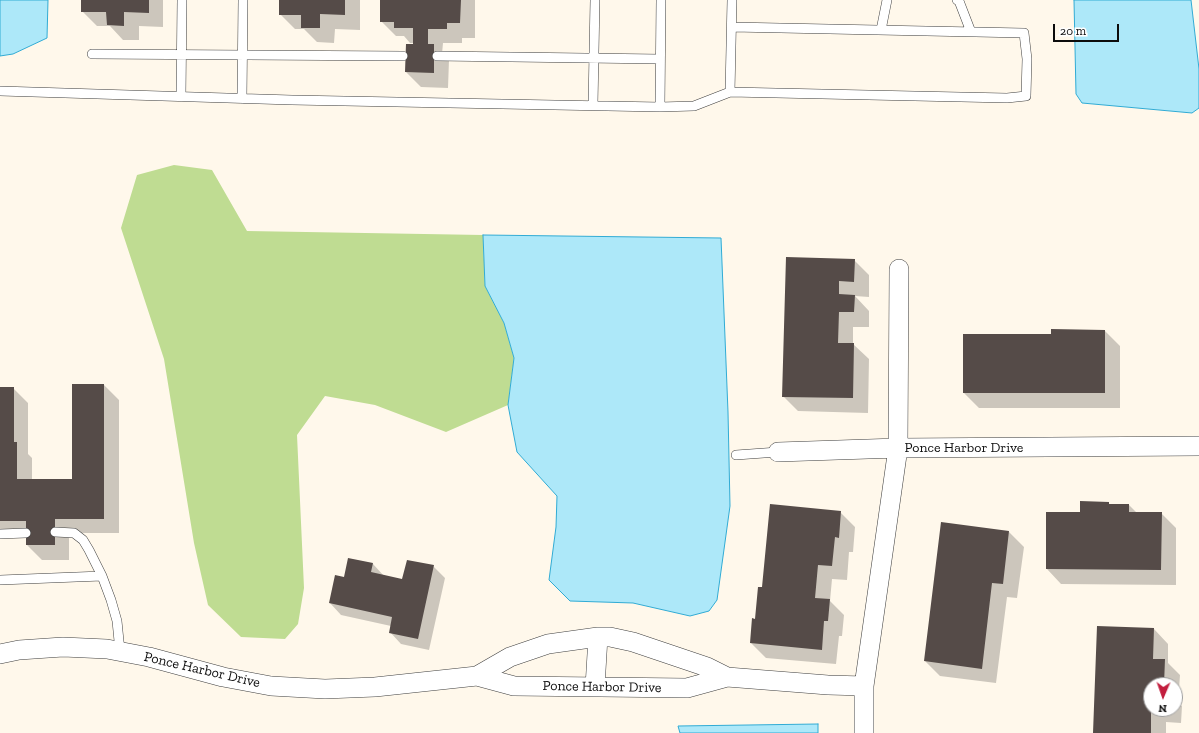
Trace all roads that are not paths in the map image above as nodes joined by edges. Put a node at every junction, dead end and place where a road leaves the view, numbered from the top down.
1 (182, 0) edge
2 (243, 0) edge
3 (595, 0) edge
4 (660, 0) edge
5 (732, 0) edge
6 (887, 0) edge
7 (957, 0) edge
8 (732, 27) junction
9 (881, 30) junction
10 (971, 32) junction
11 (92, 54) dead end
12 (182, 54) junction
13 (242, 55) junction
14 (403, 56) dead end
15 (437, 56) dead end
16 (594, 58) junction
17 (660, 59) junction
18 (0, 91) edge
19 (730, 92) junction
20 (181, 97) junction
21 (242, 99) junction
22 (593, 105) junction
23 (660, 107) junction
24 (898, 268) dead end
25 (1199, 446) edge
26 (898, 448) junction
27 (778, 452) joint
28 (736, 455) dead end
29 (55, 532) dead end
30 (26, 533) dead end
31 (0, 534) edge
32 (102, 576) junction
33 (0, 580) edge
34 (598, 637) junction
35 (120, 651) junction
36 (0, 654) edge
37 (477, 676) junction
38 (727, 677) junction
39 (864, 686) junction
40 (595, 687) junction
41 (864, 733) edge

1 - 12 lane
2 - 13 lane
3 - 16 lane
4 - 17 lane
5 - 8 lane
6 - 9 lane
7 - 10 lane
8 - 9 lane
8 - 19 lane
9 - 10 lane
10 - 19 lane
11 - 12 lane
12 - 13 lane
12 - 20 lane
13 - 14 lane
13 - 21 lane
15 - 16 lane
16 - 17 lane
16 - 22 lane
17 - 23 lane
18 - 20 lane
19 - 23 lane
20 - 21 lane
21 - 22 lane
22 - 23 lane
24 - 26 street
25 - 26 street, Ponce Harbor Drive
26 - 27 street
26 - 39 street, Ponce Harbor Drive
27 - 28 lane
29 - 32 lane
30 - 31 lane
32 - 33 lane
32 - 35 lane
34 - 37 street, Ponce Harbor Drive
34 - 38 street, Ponce Harbor Drive
34 - 40 street
35 - 36 street, Ponce Harbor Drive
35 - 37 street, Ponce Harbor Drive
37 - 40 street, Ponce Harbor Drive
38 - 39 street, Ponce Harbor Drive
38 - 40 street, Ponce Harbor Drive
39 - 41 street, Ponce Harbor Drive

